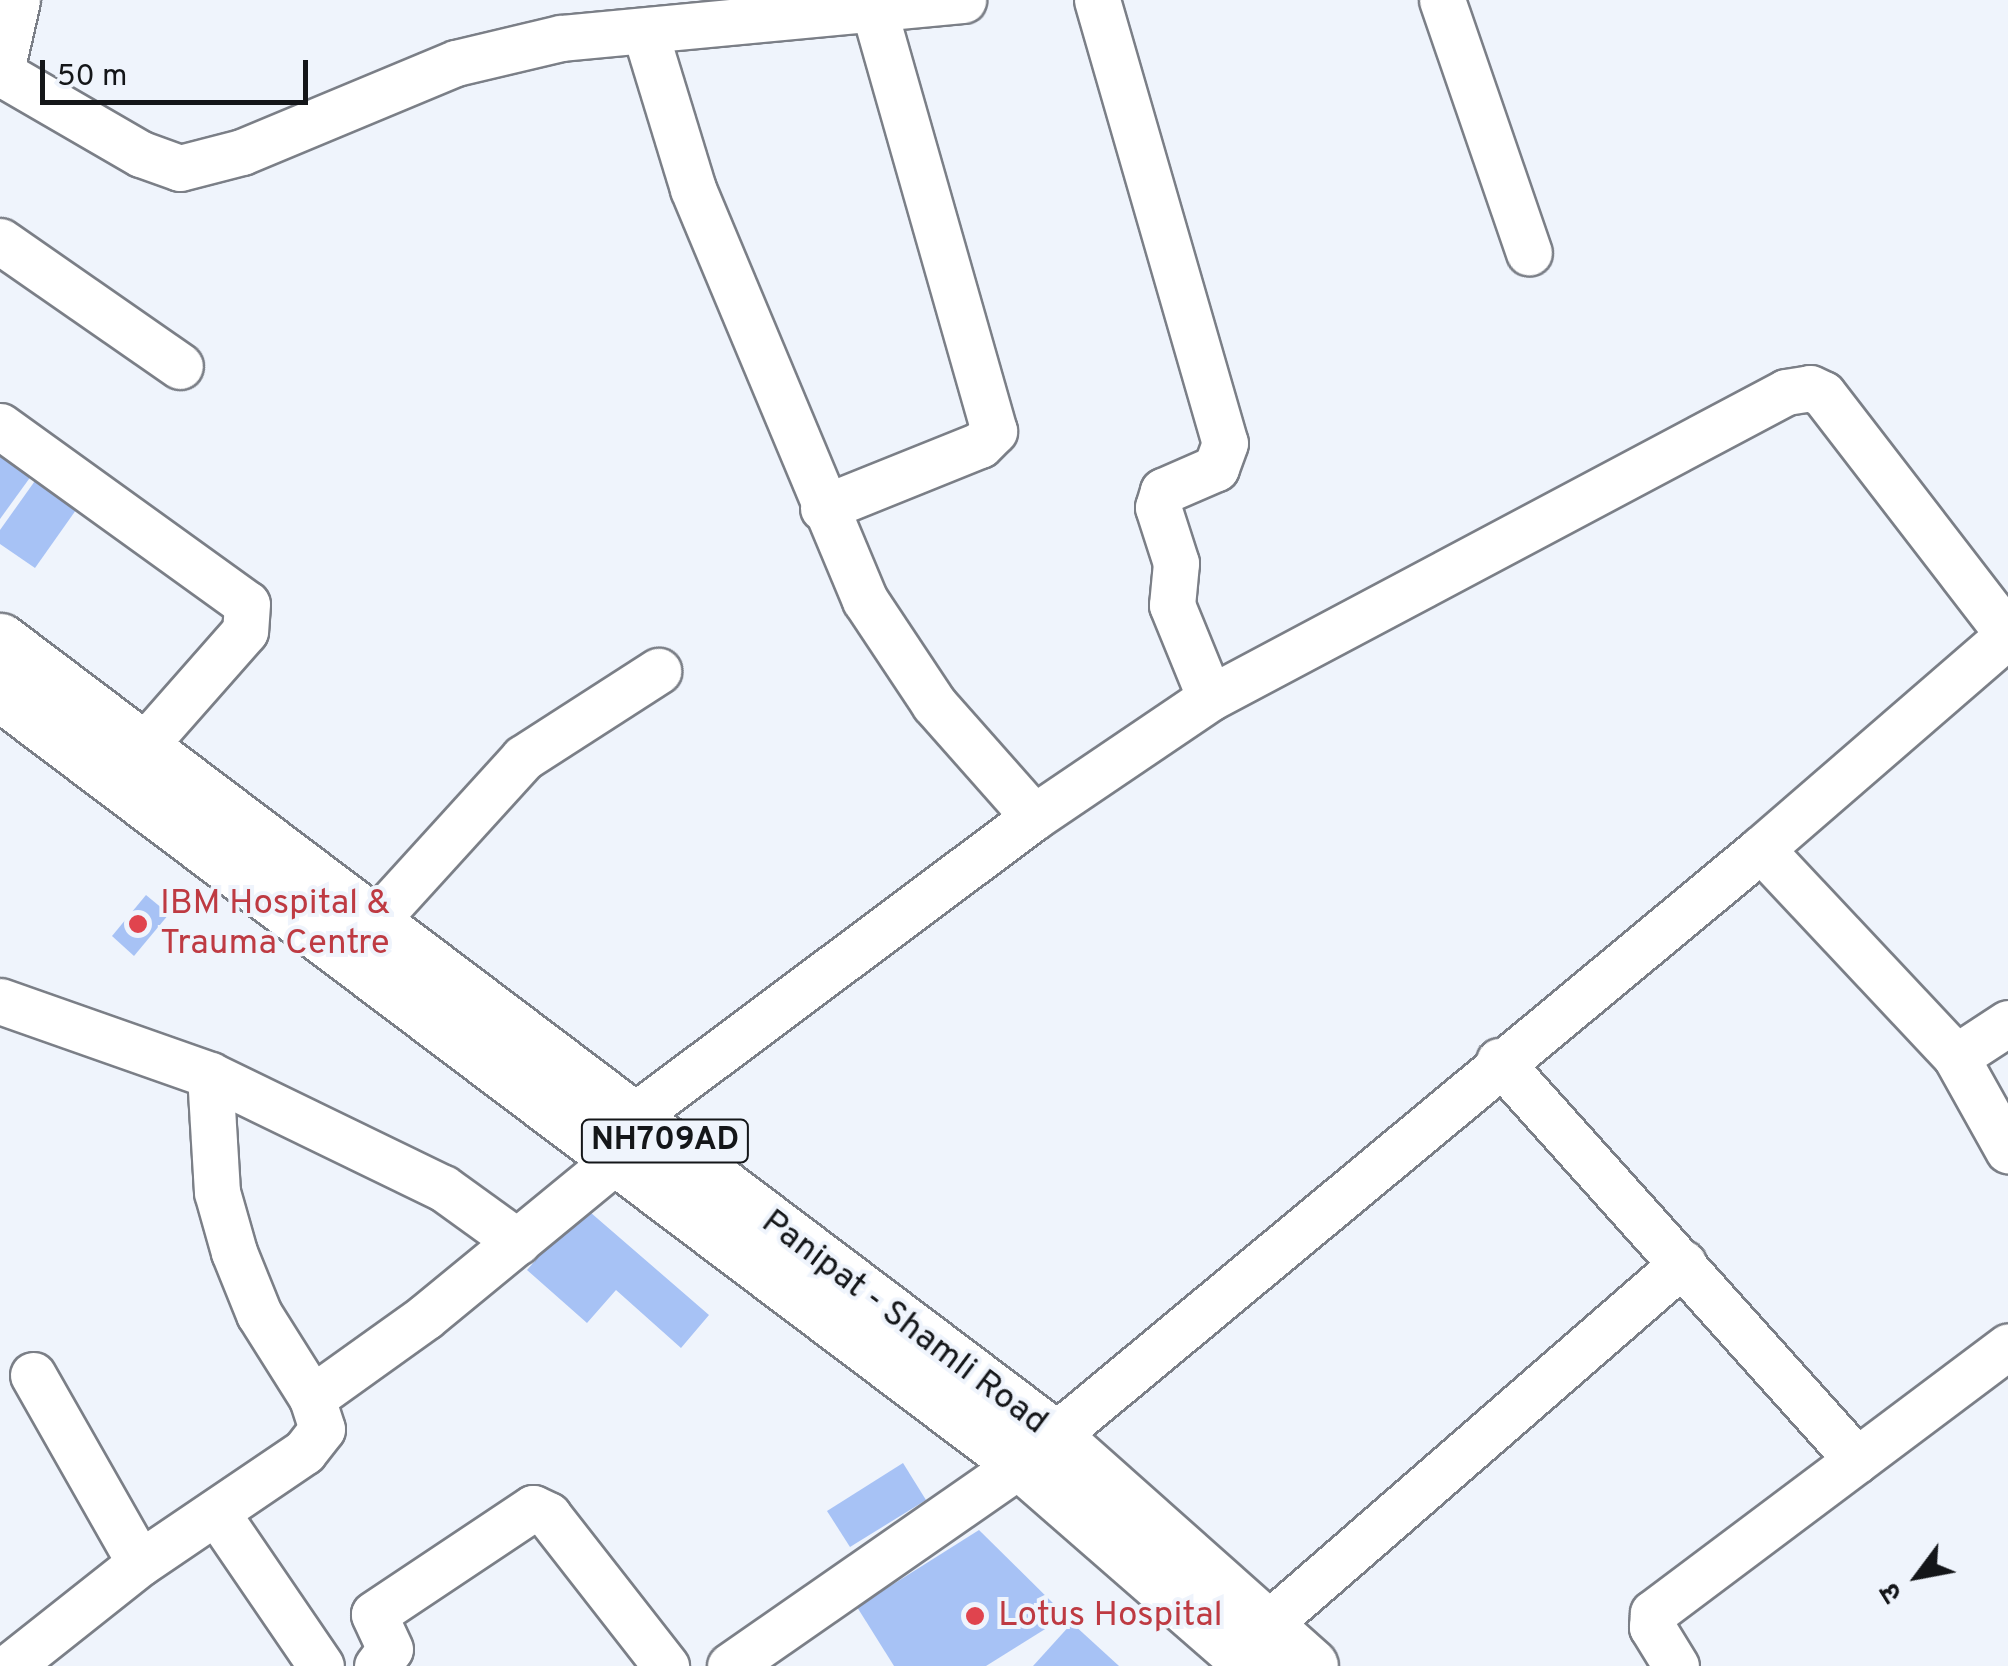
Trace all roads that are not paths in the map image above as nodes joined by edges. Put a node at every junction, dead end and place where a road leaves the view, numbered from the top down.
1 (17, 0) edge
2 (964, 0) edge
3 (1097, 0) edge
4 (1442, 0) edge
5 (875, 13) junction
6 (555, 19) edge
7 (646, 35) junction
8 (1, 74) edge
9 (0, 241) edge
10 (1529, 252) dead end
11 (180, 366) dead end
12 (0, 426) edge
13 (823, 508) junction
14 (2008, 634) edge
15 (0, 641) edge
16 (658, 671) dead end
17 (0, 692) edge
18 (1210, 698) junction
19 (142, 748) junction
20 (1034, 816) junction
21 (1761, 849) junction
22 (374, 922) junction
23 (0, 1001) edge
24 (2008, 1023) edge
25 (1956, 1057) junction
26 (1500, 1061) junction
27 (210, 1075) junction
28 (625, 1138) junction
29 (2008, 1150) edge
30 (518, 1242) junction
31 (1683, 1263) junction
32 (2008, 1346) edge
33 (32, 1375) dead end
34 (312, 1398) junction
35 (1038, 1450) junction
36 (1857, 1460) junction
37 (216, 1512) junction
38 (140, 1563) junction
39 (1261, 1645) edge
40 (10, 1666) edge
41 (321, 1666) edge
42 (377, 1666) edge
43 (666, 1666) edge
44 (730, 1666) edge
45 (1310, 1666) edge
46 (1676, 1666) edge

1 - 8 street
2 - 5 street
3 - 18 street
4 - 10 street
5 - 7 street
5 - 13 street
6 - 7 street
6 - 8 street
7 - 13 street
9 - 11 street
12 - 19 street
13 - 20 street
14 - 18 street
14 - 21 street
15 - 19 highway, Panipat - Shamli Road / NH709AD
16 - 22 street
17 - 28 highway, Panipat - Shamli Road / NH709AD
18 - 20 street
19 - 22 highway, Panipat - Shamli Road / NH709AD
20 - 28 street
21 - 25 street
21 - 26 street
22 - 28 highway, Panipat - Shamli Road / NH709AD
23 - 27 street
24 - 25 street
25 - 29 street
26 - 31 street
26 - 35 street
27 - 30 street
27 - 34 street
28 - 30 street
28 - 35 highway, Panipat - Shamli Road / NH709AD
30 - 34 street
31 - 36 street
31 - 39 street
32 - 36 street
33 - 38 street
34 - 37 street
35 - 39 highway, Panipat - Shamli Road / NH709AD
35 - 44 street
36 - 46 street
37 - 38 street
37 - 41 street
38 - 40 street
39 - 45 highway, Panipat - Shamli Road / NH709AD
42 - 43 street

